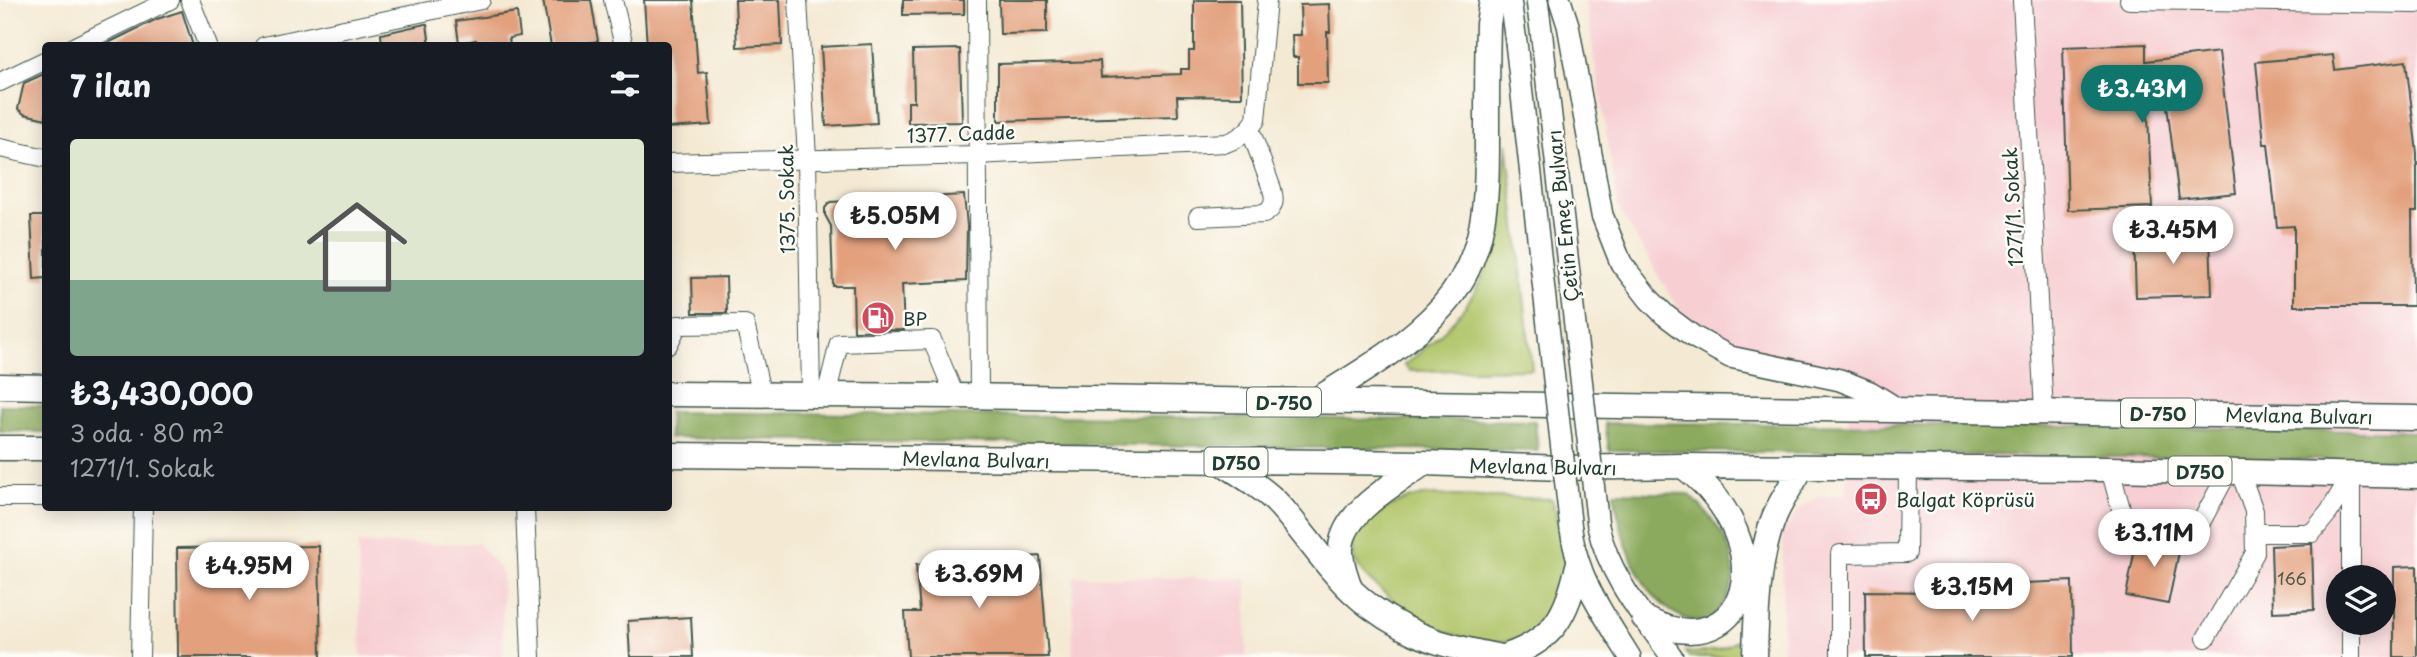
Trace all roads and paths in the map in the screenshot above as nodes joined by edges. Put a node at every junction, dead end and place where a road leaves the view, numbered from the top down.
1 (170, 0) edge
2 (190, 0) edge
3 (481, 0) edge
4 (612, 0) edge
5 (798, 0) edge
6 (977, 0) edge
7 (1267, 0) edge
8 (1492, 0) edge
9 (1510, 0) edge
10 (1537, 0) edge
11 (1560, 0) edge
12 (2022, 0) edge
13 (2129, 0) edge
14 (2417, 4) edge
15 (83, 42) edge
16 (206, 42) edge
17 (283, 42) edge
18 (623, 42) edge
19 (42, 62) edge
20 (0, 82) edge
21 (1250, 128) junction
22 (0, 148) edge
23 (976, 155) junction
24 (42, 157) edge
25 (807, 158) junction
26 (672, 163) edge
27 (1198, 217) dead end
28 (672, 337) edge
29 (0, 386) edge
30 (42, 387) edge
31 (672, 394) edge
32 (762, 396) junction
33 (818, 396) junction
34 (967, 396) junction
35 (1312, 402) junction
36 (1899, 410) junction
37 (2044, 412) junction
38 (2417, 418) edge
39 (0, 448) edge
40 (42, 448) edge
41 (672, 455) edge
42 (1220, 461) junction
43 (1424, 463) junction
44 (1683, 466) junction
45 (1802, 467) junction
46 (1908, 468) junction
47 (2110, 469) junction
48 (2234, 472) junction
49 (2351, 475) junction
50 (2417, 476) edge
51 (0, 497) edge
52 (42, 497) edge
53 (143, 511) edge
54 (525, 511) edge
55 (2255, 533) junction
56 (2351, 565) edge
57 (1578, 566) junction
58 (1350, 589) junction
59 (1644, 618) junction
60 (2351, 635) edge
61 (2206, 638) dead end
62 (140, 657) edge
63 (531, 657) edge
64 (1502, 657) edge
65 (1630, 657) edge
66 (1672, 657) edge
67 (1755, 657) edge
68 (1840, 657) edge
69 (2351, 657) edge

1 - 15 street
2 - 16 street
3 - 17 street
4 - 18 street
5 - 25 street, 1375. Sokak
6 - 23 street
7 - 21 street
8 - 35 highway
9 - 57 main road, Çetin Emeç Bulvarı, bridge
10 - 59 main road, Çetin Emeç Bulvarı, bridge
11 - 36 main road
12 - 37 street, 1271/1. Sokak
13 - 14 street
19 - 20 street
21 - 23 street, 1377. Cadde
21 - 27 street
22 - 24 street
23 - 25 street, 1377. Cadde
23 - 34 street
25 - 26 street, 1377. Cadde
25 - 33 street, 1375. Sokak
28 - 32 street
29 - 30 highway
31 - 32 highway, Mevlana Bulvarı / D-750
32 - 33 highway, Mevlana Bulvarı / D-750
33 - 34 highway, Mevlana Bulvarı / D-750
33 - 34 street
34 - 35 highway, Mevlana Bulvarı / D-750
35 - 36 highway, Mevlana Bulvarı / D-750
36 - 37 highway, Mevlana Bulvarı / D-750
37 - 38 highway, Mevlana Bulvarı / D-750
39 - 40 highway
41 - 42 highway, Mevlana Bulvarı / D750
42 - 43 highway, Mevlana Bulvarı / D750
42 - 58 highway
43 - 44 highway, Mevlana Bulvarı / D750
43 - 58 highway
44 - 45 highway, Mevlana Bulvarı / D750
44 - 59 highway
45 - 46 highway, Mevlana Bulvarı / D750
45 - 67 highway
46 - 47 highway, Mevlana Bulvarı / D750
46 - 68 street
47 - 48 highway, Mevlana Bulvarı / D750
47 - 48 street
48 - 49 highway, Mevlana Bulvarı / D750
48 - 55 street
49 - 50 highway, Mevlana Bulvarı / D750
49 - 55 street
49 - 56 street
51 - 52 street
53 - 62 street
54 - 63 street
55 - 61 street
57 - 64 highway
57 - 65 main road, Çetin Emeç Bulvarı
58 - 64 highway
59 - 66 main road, Çetin Emeç Bulvarı
60 - 69 street

